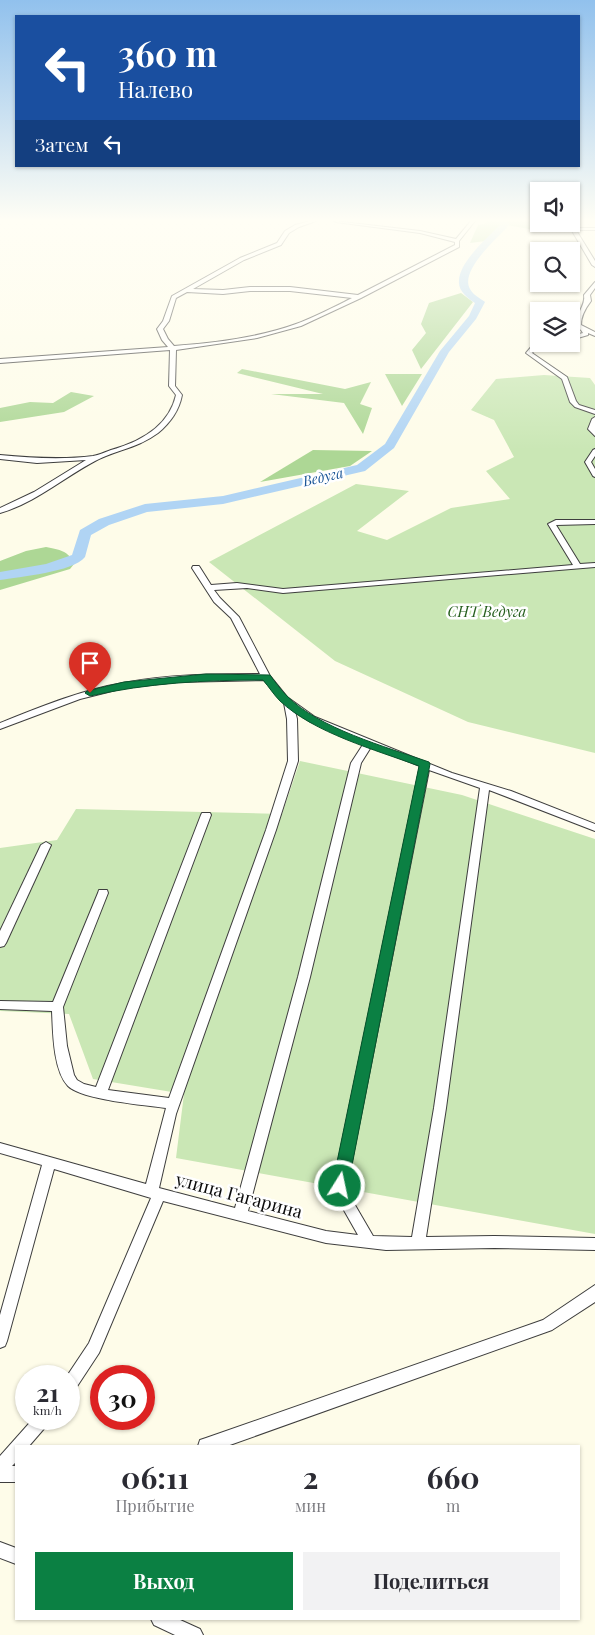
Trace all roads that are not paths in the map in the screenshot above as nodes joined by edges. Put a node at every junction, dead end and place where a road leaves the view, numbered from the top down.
1 (174, 297) edge
2 (360, 297) edge
3 (587, 297) edge
4 (584, 330) junction
5 (595, 334) edge
6 (580, 336) edge
7 (173, 348) junction
8 (531, 352) edge
9 (0, 361) edge
10 (595, 412) edge
11 (595, 419) edge
12 (595, 434) edge
13 (595, 451) edge
14 (0, 458) edge
15 (96, 458) junction
16 (595, 475) edge
17 (0, 511) edge
18 (595, 522) edge
19 (595, 565) edge
20 (578, 567) junction
21 (196, 568) dead end
22 (210, 588) junction
23 (266, 678) junction
24 (288, 702) junction
25 (0, 726) edge
26 (368, 744) junction
27 (425, 764) junction
28 (485, 786) junction
29 (206, 815) dead end
30 (595, 828) edge
31 (46, 845) dead end
32 (103, 893) dead end
33 (0, 943) edge
34 (0, 1005) edge
35 (57, 1007) junction
36 (100, 1093) junction
37 (174, 1104) junction
38 (0, 1148) edge
39 (49, 1162) junction
40 (155, 1193) junction
41 (240, 1216) junction
42 (369, 1242) junction
43 (418, 1243) junction
44 (595, 1244) edge
45 (595, 1292) edge
46 (0, 1341) edge
47 (80, 1369) edge
48 (33, 1430) edge
49 (20, 1445) edge
50 (209, 1445) edge
51 (15, 1451) edge
52 (0, 1468) edge
53 (0, 1474) edge
54 (15, 1474) edge
55 (0, 1550) edge
56 (15, 1556) edge
57 (162, 1620) edge
58 (194, 1635) edge

1 - 7 street
2 - 7 street
3 - 4 street
4 - 5 street
4 - 6 street
7 - 9 street
7 - 15 street
8 - 10 street
11 - 12 street
13 - 16 street
14 - 15 street
15 - 17 street
18 - 20 street
19 - 20 street
20 - 22 street
21 - 22 street
22 - 23 street
23 - 24 street
23 - 25 street
24 - 26 street
24 - 37 street
26 - 27 street
26 - 41 street
27 - 28 street
27 - 42 street
28 - 30 street
28 - 43 street
29 - 36 street
31 - 33 street
32 - 35 street
34 - 35 street
35 - 36 street
36 - 37 street
37 - 40 street
38 - 39 street, улица Гагарина
39 - 40 street, улица Гагарина
39 - 46 street
40 - 41 street, улица Гагарина
40 - 47 street
41 - 42 street, улица Гагарина
42 - 43 street, улица Гагарина
43 - 44 street, улица Гагарина
45 - 50 street
48 - 49 street
51 - 52 street
53 - 54 street
55 - 56 street
57 - 58 street

